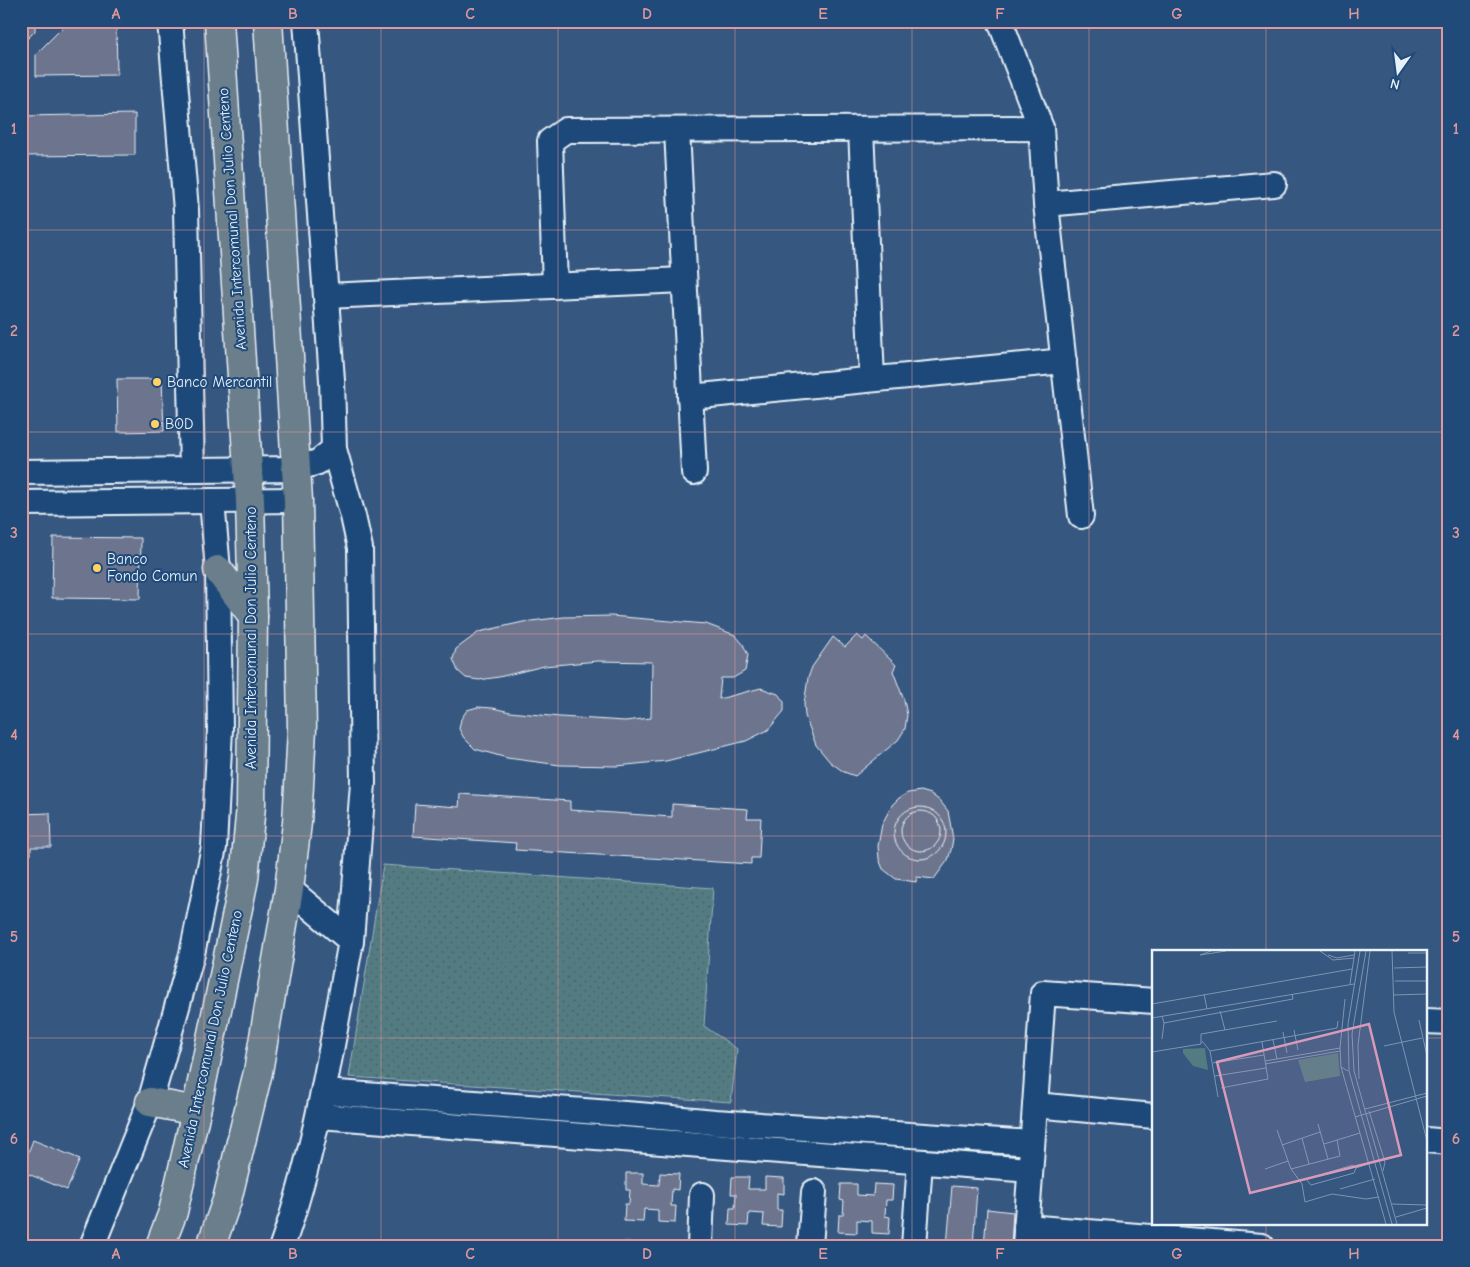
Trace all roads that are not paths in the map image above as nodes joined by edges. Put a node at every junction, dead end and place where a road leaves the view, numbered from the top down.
1 (170, 21) edge
2 (219, 21) edge
3 (268, 21) edge
4 (306, 21) edge
5 (1000, 21) edge
6 (1041, 128) junction
7 (861, 129) junction
8 (677, 130) junction
9 (1274, 184) dead end
10 (1046, 204) junction
11 (684, 280) junction
12 (556, 286) junction
13 (326, 296) junction
14 (1064, 361) junction
15 (872, 379) junction
16 (690, 397) junction
17 (334, 449) junction
18 (248, 469) junction
19 (295, 469) junction
20 (192, 470) junction
21 (21, 472) edge
22 (694, 472) dead end
23 (250, 500) junction
24 (298, 500) junction
25 (212, 501) junction
26 (21, 503) edge
27 (1081, 516) dead end
28 (218, 570) junction
29 (253, 616) junction
30 (289, 889) junction
31 (351, 941) junction
32 (1152, 1001) edge
33 (1428, 1021) edge
34 (1449, 1022) edge
35 (324, 1092) junction
36 (150, 1102) junction
37 (1035, 1105) junction
38 (196, 1111) junction
39 (319, 1116) junction
40 (1152, 1116) edge
41 (714, 1122) junction
42 (1428, 1140) edge
43 (1449, 1142) edge
44 (1032, 1143) junction
45 (713, 1146) junction
46 (920, 1162) junction
47 (1030, 1170) junction
48 (814, 1192) dead end
49 (702, 1195) dead end
50 (1025, 1236) edge
51 (92, 1246) edge
52 (160, 1246) edge
53 (211, 1246) edge
54 (282, 1246) edge
55 (700, 1246) edge
56 (810, 1246) edge
57 (914, 1246) edge
58 (1262, 1246) edge

1 - 20 street
2 - 18 main road, Avenida Intercomunal Don Julio Centeno
3 - 19 main road
4 - 13 street
5 - 6 street
6 - 7 street
6 - 10 street
7 - 8 street
7 - 15 street
8 - 11 street
8 - 12 street
9 - 10 street
10 - 14 street
11 - 12 street
11 - 16 street
12 - 13 street
13 - 17 street
14 - 15 street
14 - 27 street
15 - 16 street
16 - 22 street
17 - 19 street
17 - 31 street
18 - 19 street
18 - 20 street
18 - 23 main road, Avenida Intercomunal Don Julio Centeno
19 - 24 main road
20 - 21 street
23 - 24 street
23 - 25 street
23 - 29 main road, Avenida Intercomunal Don Julio Centeno
24 - 30 main road
25 - 26 street
25 - 28 street, Avenida Intercomunal Don Julio Centeno
28 - 29 main road
28 - 36 street, Avenida Intercomunal Don Julio Centeno
29 - 38 main road, Avenida Intercomunal Don Julio Centeno
30 - 31 street
30 - 53 main road
31 - 35 street
32 - 37 street
33 - 34 street
35 - 39 street
35 - 41 street
36 - 38 main road
36 - 51 street, Avenida Intercomunal Don Julio Centeno
37 - 40 street
37 - 44 street
38 - 52 main road, Avenida Intercomunal Don Julio Centeno
39 - 45 street
39 - 54 street
41 - 44 street
41 - 45 street
42 - 43 street
44 - 47 street
45 - 46 street
46 - 47 street
46 - 57 street
47 - 50 street
48 - 56 street
49 - 55 street
50 - 58 street

